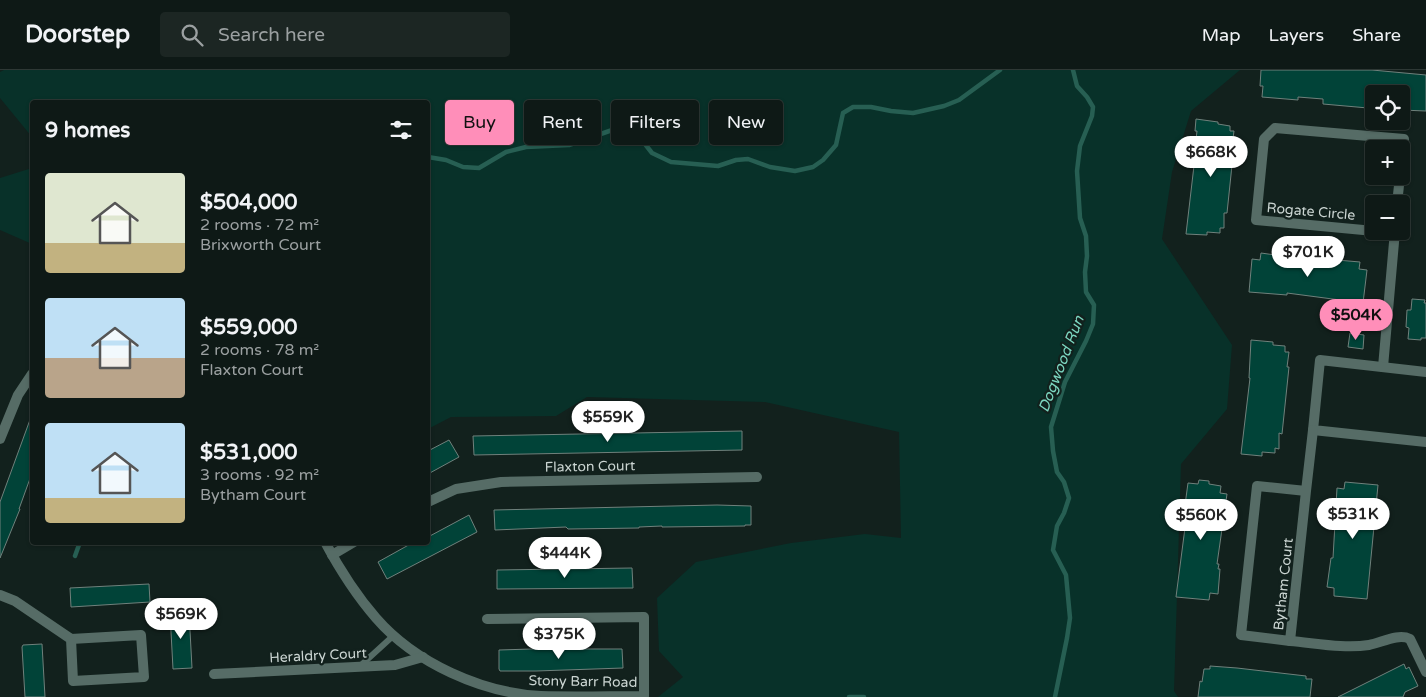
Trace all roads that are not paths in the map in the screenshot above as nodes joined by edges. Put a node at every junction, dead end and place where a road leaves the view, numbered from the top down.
1 (1404, 140) edge
2 (1365, 230) edge
3 (1394, 240) edge
4 (1383, 367) junction
5 (1426, 372) edge
6 (30, 377) edge
7 (1313, 430) junction
8 (1, 435) edge
9 (1426, 442) edge
10 (757, 477) dead end
11 (1306, 491) junction
12 (430, 501) edge
13 (327, 545) edge
14 (349, 545) edge
15 (332, 555) junction
16 (0, 595) edge
17 (487, 620) dead end
18 (393, 636) junction
19 (71, 639) junction
20 (1290, 640) junction
21 (423, 657) junction
22 (359, 668) junction
23 (1426, 672) edge
24 (214, 674) dead end

1 - 2 street, Rogate Circle
3 - 4 street
4 - 5 street
4 - 7 street, Bytham Court
6 - 8 street
7 - 9 street
7 - 11 street, Bytham Court
10 - 12 street, Flaxton Court
11 - 20 street, Bytham Court
11 - 20 street, Bytham Court
13 - 15 street, Stony Barr Road
14 - 15 street
15 - 18 street, Stony Barr Road
16 - 19 street
17 - 21 street, Stony Barr Road
18 - 21 street, Stony Barr Road
18 - 22 lane
19 - 19 street
20 - 23 street
21 - 22 street, Heraldry Court
22 - 24 street, Heraldry Court

